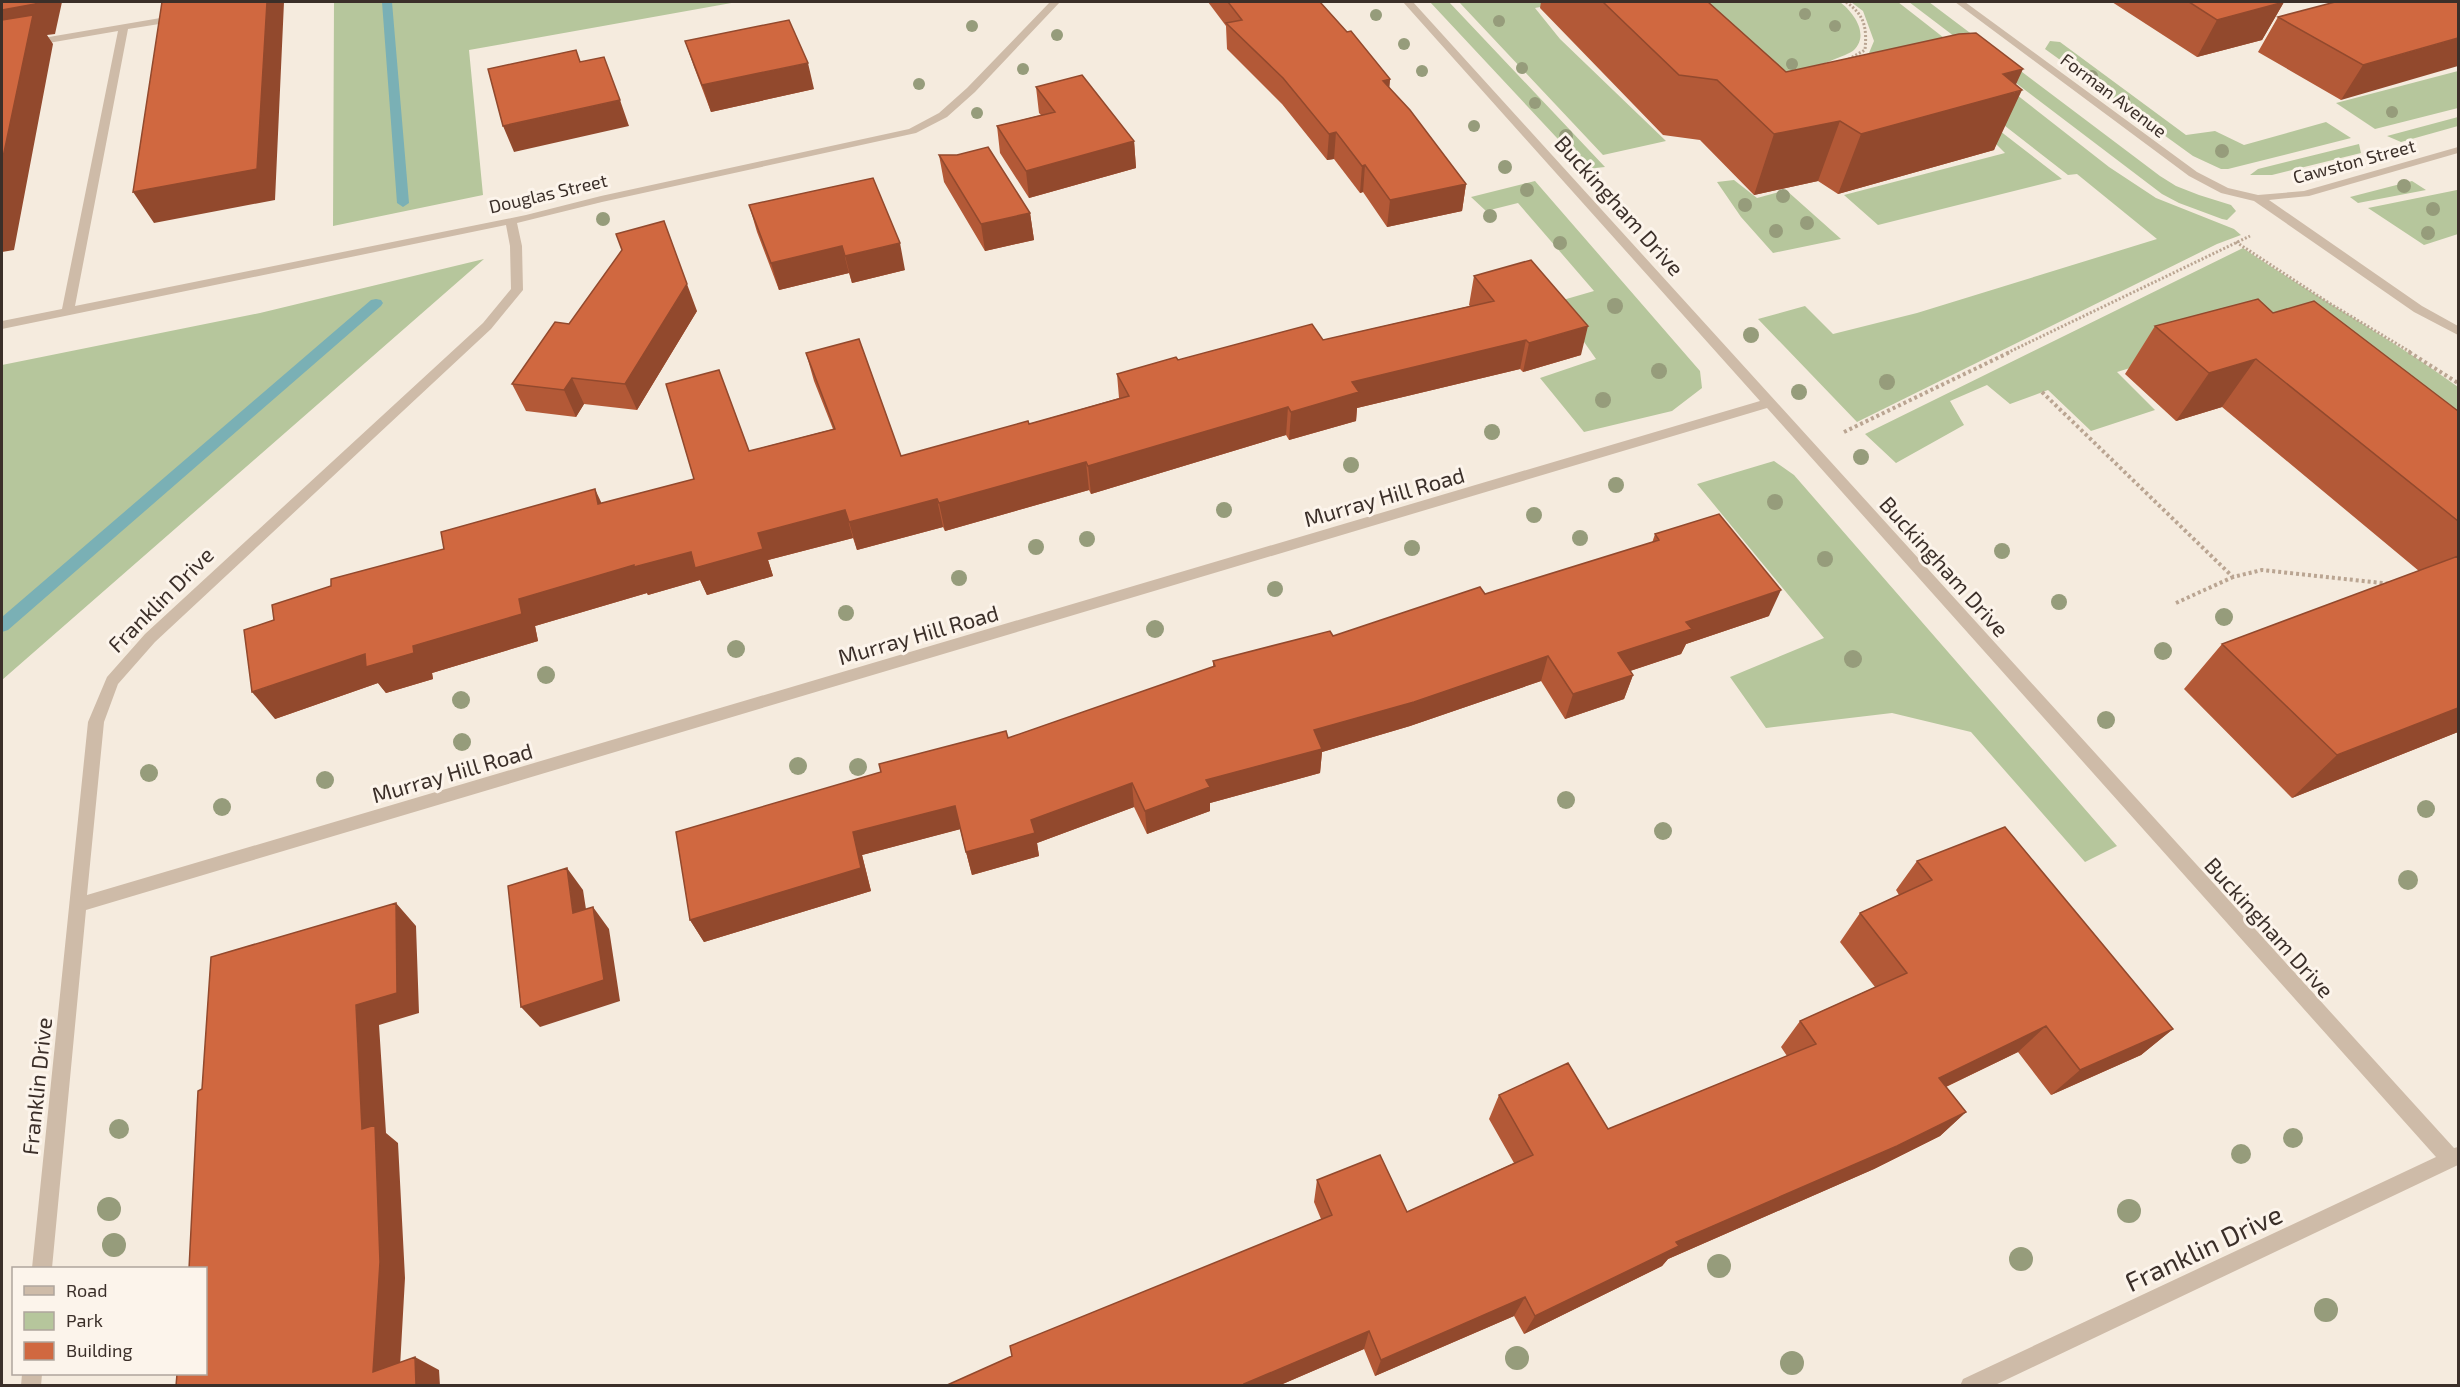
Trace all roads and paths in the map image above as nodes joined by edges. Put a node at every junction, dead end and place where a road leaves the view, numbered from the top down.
1 (1055, 2) edge
2 (1408, 2) edge
3 (1846, 2) edge
4 (1959, 2) edge
5 (193, 15) edge
6 (124, 27) junction
7 (2, 48) edge
8 (1842, 61) edge
9 (2458, 150) edge
10 (2258, 198) junction
11 (511, 221) junction
12 (2235, 242) junction
13 (69, 311) junction
14 (2, 325) edge
15 (2458, 331) edge
16 (2458, 383) edge
17 (2042, 392) dead end
18 (1770, 403) junction
19 (1808, 445) junction
20 (2233, 577) junction
21 (2395, 584) edge
22 (2176, 603) dead end
23 (78, 905) junction
24 (2455, 1157) edge
25 (42, 1267) edge
26 (1970, 1386) edge

1 - 11 street, Douglas Street
2 - 18 street, Buckingham Drive
3 - 8 path
4 - 10 street, Forman Avenue
5 - 6 street
6 - 7 street
6 - 13 street
9 - 10 street, Cawston Street
10 - 12 path
10 - 15 street
11 - 13 street, Douglas Street
11 - 23 street, Franklin Drive
12 - 16 path
12 - 19 path
13 - 14 street, Douglas Street
17 - 20 path
18 - 19 street, Buckingham Drive
18 - 23 street, Murray Hill Road
19 - 24 street, Buckingham Drive
20 - 21 path
20 - 22 path
23 - 25 street, Franklin Drive
24 - 26 street, Franklin Drive

